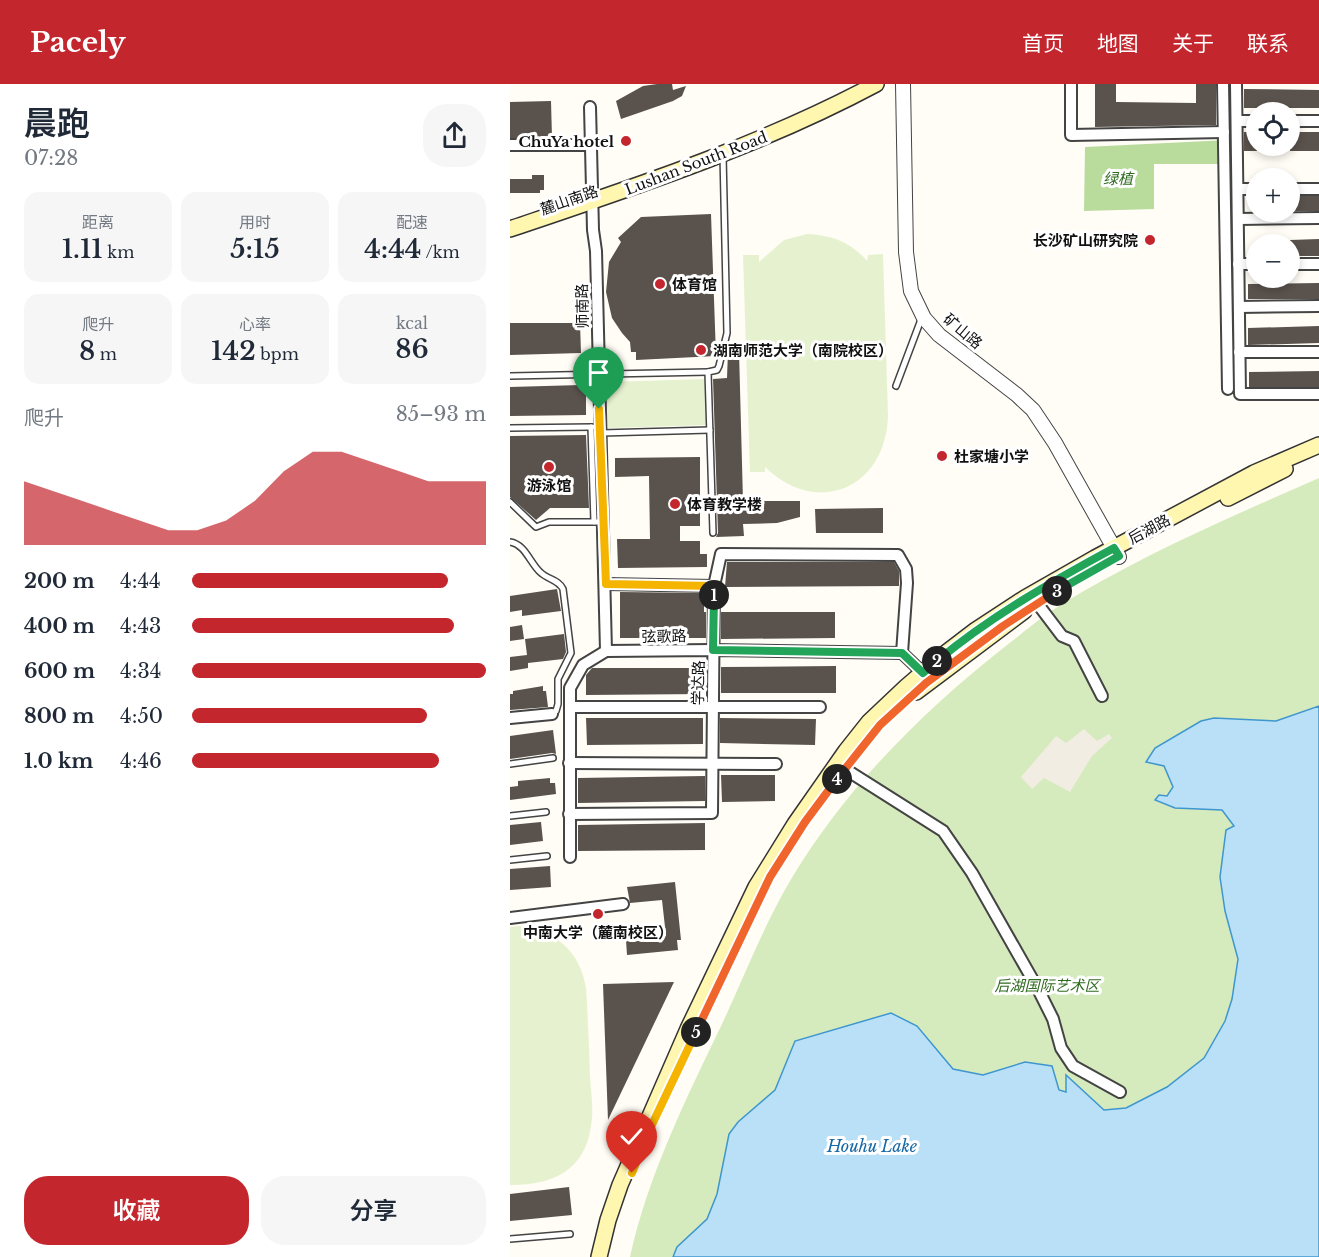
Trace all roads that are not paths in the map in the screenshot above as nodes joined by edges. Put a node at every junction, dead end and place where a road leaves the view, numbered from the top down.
1 (861, 84) edge
2 (876, 84) edge
3 (903, 84) edge
4 (908, 84) edge
5 (1071, 84) edge
6 (1223, 84) edge
7 (1236, 84) edge
8 (590, 107) dead end
9 (1237, 121) junction
10 (1246, 121) edge
11 (1300, 121) edge
12 (1319, 121) edge
13 (1224, 132) junction
14 (510, 145) edge
15 (591, 145) junction
16 (723, 154) junction
17 (1238, 189) junction
18 (1246, 189) edge
19 (1300, 189) edge
20 (1319, 189) edge
21 (593, 196) junction
22 (1319, 218) edge
23 (1238, 219) junction
24 (510, 220) edge
25 (510, 229) edge
26 (1238, 264) junction
27 (1246, 264) edge
28 (1300, 264) edge
29 (1319, 264) edge
30 (1319, 306) edge
31 (1239, 307) junction
32 (924, 312) junction
33 (1239, 352) junction
34 (1319, 352) edge
35 (708, 372) junction
36 (510, 376) edge
37 (598, 376) junction
38 (896, 386) dead end
39 (1228, 388) dead end
40 (1319, 394) edge
41 (510, 428) edge
42 (597, 429) junction
43 (710, 430) junction
44 (1319, 445) edge
45 (1319, 454) edge
46 (510, 502) edge
47 (599, 522) junction
48 (713, 533) dead end
49 (510, 542) edge
50 (1120, 550) junction
51 (606, 579) junction
52 (714, 586) junction
53 (1037, 603) junction
54 (713, 650) junction
55 (606, 651) junction
56 (902, 653) junction
57 (923, 673) junction
58 (1102, 696) dead end
59 (570, 707) junction
60 (713, 707) junction
61 (820, 707) dead end
62 (552, 714) joint
63 (510, 718) edge
64 (553, 758) dead end
65 (510, 764) edge
66 (569, 764) junction
67 (712, 764) junction
68 (776, 764) dead end
69 (845, 769) junction
70 (546, 812) dead end
71 (569, 814) junction
72 (510, 816) edge
73 (547, 856) dead end
74 (570, 857) dead end
75 (510, 860) edge
76 (623, 904) dead end
77 (510, 918) edge
78 (1120, 1092) dead end
79 (570, 1233) dead end
80 (510, 1239) edge
81 (599, 1257) edge
82 (607, 1257) edge

1 - 21 main road, 麓山南路
2 - 16 main road, Lushan South Road
3 - 32 street, 矿山路
4 - 32 street, 矿山路
5 - 13 street
6 - 13 street
7 - 9 street
8 - 15 street, 师南路
9 - 10 street
9 - 17 street
11 - 12 street
13 - 39 street
14 - 15 street
15 - 21 street, 师南路
16 - 21 main road, Lushan South Road
16 - 35 lane
17 - 18 street
17 - 23 street
19 - 20 street
21 - 24 main road, 麓山南路
21 - 25 main road, Lushan South Road
21 - 37 street, 师南路
22 - 23 street
23 - 26 street
26 - 27 street
26 - 31 street
28 - 29 street
30 - 31 street
31 - 33 street
32 - 38 lane
32 - 50 street, 矿山路
33 - 34 street
33 - 40 street
35 - 37 lane
35 - 43 lane
36 - 37 lane
37 - 42 street, 师南路
41 - 42 lane
42 - 43 lane
42 - 47 street, 师南路
43 - 48 lane
44 - 50 main road, 后湖路
45 - 50 main road, 后湖路
46 - 47 lane
47 - 51 street, 师南路
49 - 62 lane
50 - 53 main road, 后湖路
50 - 57 main road, 后湖路
51 - 52 street
51 - 55 street, 师南路
52 - 54 street, 学达路
52 - 56 street, 学达路
53 - 58 street
53 - 69 main road, 后湖路
54 - 55 street, 弦歌路
54 - 56 street, 弦歌路
54 - 60 street, 学达路
55 - 59 street
56 - 57 street
57 - 81 main road, 后湖路
59 - 60 street
59 - 66 street
60 - 61 street
60 - 67 street, 学达路
62 - 63 street
64 - 65 lane
66 - 67 street
66 - 71 street
67 - 68 street
67 - 71 street, 学达路
69 - 78 street
69 - 82 main road, 后湖路
70 - 72 lane
71 - 74 street
73 - 75 lane
76 - 77 street
79 - 80 lane

